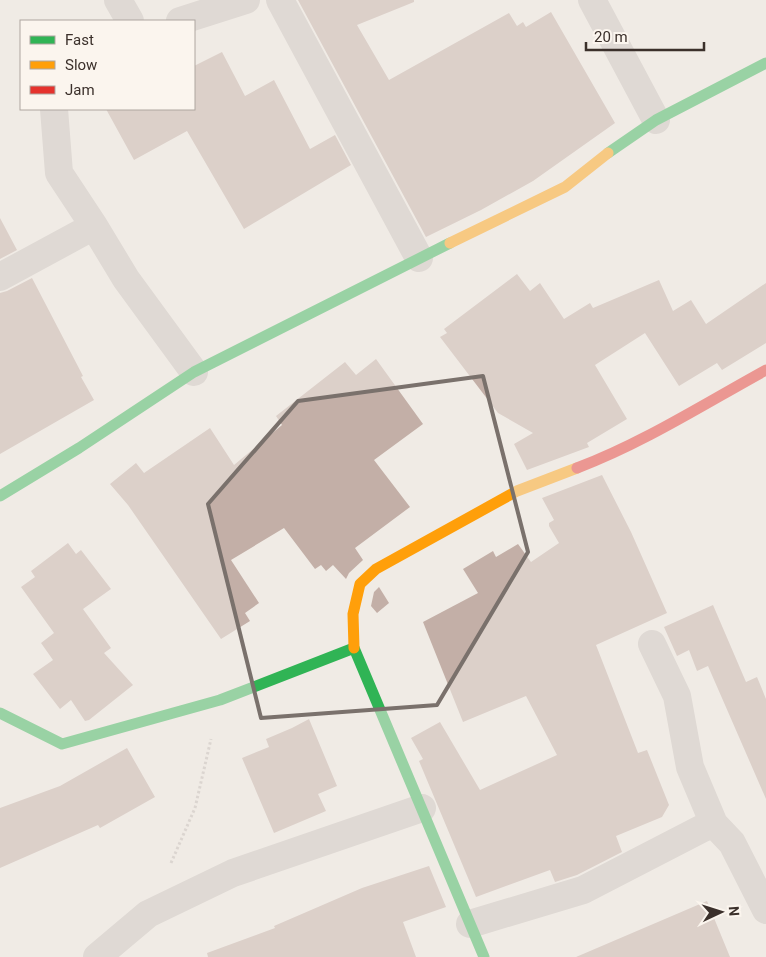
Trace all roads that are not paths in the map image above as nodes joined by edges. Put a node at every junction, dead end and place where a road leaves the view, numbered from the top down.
1 (118, 0) edge
2 (246, 0) edge
3 (280, 0) edge
4 (592, 0) edge
5 (129, 20) edge
6 (183, 20) edge
7 (766, 63) edge
8 (54, 110) edge
9 (656, 120) junction
10 (94, 226) junction
11 (419, 258) junction
12 (0, 277) edge
13 (766, 370) edge
14 (194, 372) junction
15 (0, 496) edge
16 (652, 644) dead end
17 (354, 648) junction
18 (0, 713) edge
19 (422, 808) junction
20 (714, 824) junction
21 (766, 910) edge
22 (470, 924) junction
23 (97, 957) edge
24 (484, 957) edge

1 - 5 street
2 - 6 street
3 - 11 street
4 - 9 street
7 - 9 street
8 - 10 street
9 - 11 street
10 - 12 street
10 - 14 street
11 - 14 street
13 - 17 street
14 - 15 street
16 - 20 street
17 - 18 street
17 - 19 street
19 - 22 street
19 - 23 street
20 - 21 street
20 - 22 street
22 - 24 street

